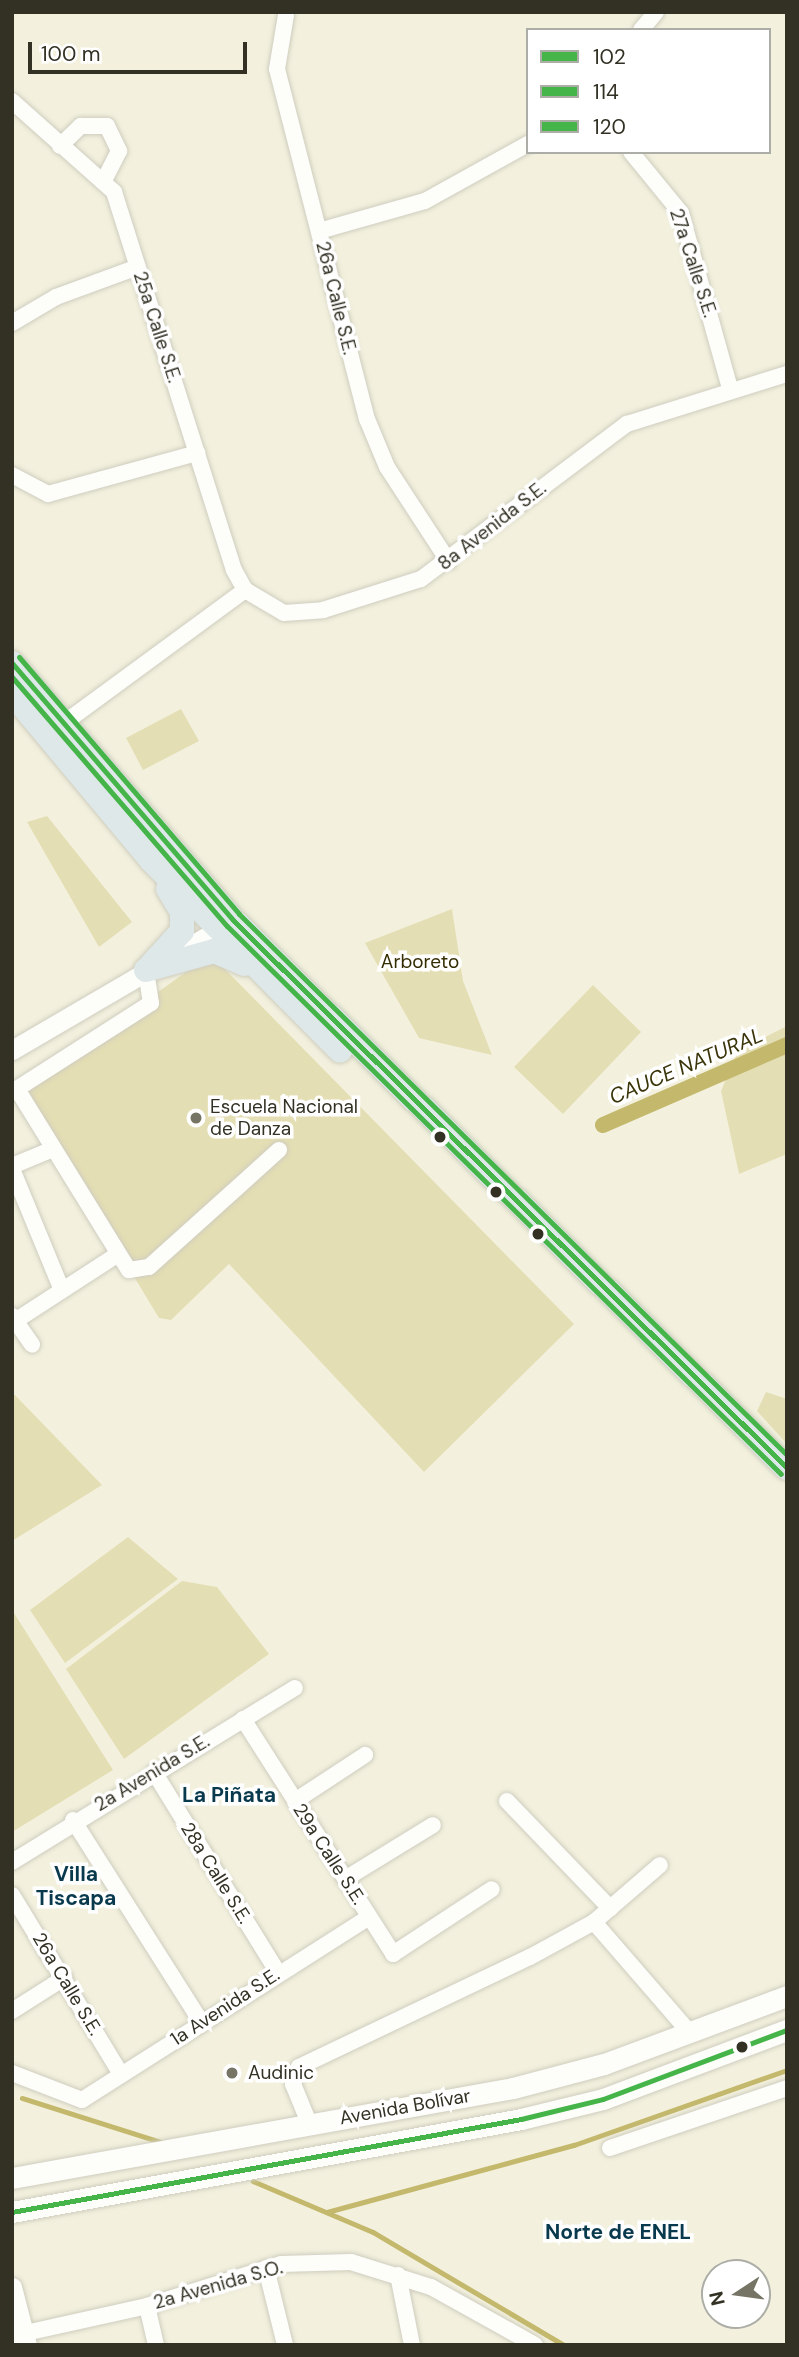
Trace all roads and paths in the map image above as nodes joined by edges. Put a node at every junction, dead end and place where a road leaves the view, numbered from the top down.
1 (656, 12) edge
2 (286, 15) dead end
3 (643, 28) edge
4 (12, 102) edge
5 (526, 145) edge
6 (60, 146) junction
7 (633, 154) edge
8 (103, 182) junction
9 (319, 231) junction
10 (138, 267) junction
11 (12, 323) edge
12 (787, 374) edge
13 (730, 388) junction
14 (197, 453) junction
15 (12, 475) edge
16 (449, 562) junction
17 (245, 590) junction
18 (12, 663) edge
19 (12, 692) edge
20 (61, 726) junction
21 (152, 861) junction
22 (225, 925) junction
23 (146, 970) junction
24 (272, 985) junction
25 (12, 1049) edge
26 (15, 1090) edge
27 (53, 1149) junction
28 (279, 1150) dead end
29 (12, 1168) edge
30 (115, 1256) junction
31 (61, 1288) junction
32 (14, 1319) edge
33 (32, 1345) dead end
34 (787, 1468) edge
35 (787, 1488) edge
36 (295, 1688) dead end
37 (243, 1719) junction
38 (365, 1755) dead end
39 (154, 1772) junction
40 (295, 1801) junction
41 (508, 1801) dead end
42 (73, 1820) junction
43 (433, 1825) dead end
44 (12, 1861) edge
45 (660, 1866) dead end
46 (345, 1879) junction
47 (492, 1889) dead end
48 (12, 1895) edge
49 (610, 1908) junction
50 (369, 1917) junction
51 (594, 1922) junction
52 (278, 1973) junction
53 (64, 1978) junction
54 (787, 1996) edge
55 (787, 2005) edge
56 (12, 2011) edge
57 (736, 2015) junction
58 (201, 2022) junction
59 (787, 2030) edge
60 (690, 2032) junction
61 (12, 2073) edge
62 (121, 2074) junction
63 (787, 2088) edge
64 (309, 2123) junction
65 (610, 2148) dead end
66 (44, 2172) junction
67 (12, 2178) edge
68 (12, 2193) edge
69 (12, 2212) edge
70 (266, 2268) junction
71 (398, 2276) junction
72 (12, 2287) edge
73 (147, 2306) junction
74 (21, 2338) edge
75 (156, 2345) edge
76 (285, 2345) edge
77 (412, 2345) edge
78 (535, 2345) edge

1 - 3 street
2 - 9 street, 26a Calle S.E.
4 - 6 street, 25a Calle S.E.
5 - 9 street
6 - 8 street, 25a Calle S.E.
6 - 8 street
7 - 13 street, 27a Calle S.E.
8 - 10 street, 25a Calle S.E.
9 - 16 street, 26a Calle S.E.
10 - 11 street
10 - 14 street, 25a Calle S.E.
12 - 13 street, 8a Avenida S.E.
13 - 16 street, 8a Avenida S.E.
14 - 15 street
14 - 17 street, 25a Calle S.E.
16 - 17 street, 8a Avenida S.E.
17 - 20 street
18 - 20 main road
19 - 21 main road
20 - 22 main road
21 - 22 main road
21 - 23 main road
22 - 23 street
22 - 24 main road
22 - 34 main road
23 - 24 main road
23 - 25 street
23 - 26 street
24 - 35 main road
26 - 27 street
27 - 29 street
27 - 30 street
28 - 30 street
29 - 31 street
30 - 31 street
31 - 32 street
32 - 33 street
36 - 37 street, 2a Avenida S.E.
37 - 39 street, 2a Avenida S.E.
37 - 40 street, 29a Calle S.E.
38 - 40 street
39 - 42 street, 2a Avenida S.E.
39 - 52 street, 28a Calle S.E.
40 - 46 street, 29a Calle S.E.
41 - 49 street
42 - 44 street, 2a Avenida S.E.
42 - 58 street
43 - 46 street
45 - 49 street
46 - 50 street, 29a Calle S.E.
47 - 50 street, 29a Calle S.E.
48 - 53 street, 26a Calle S.E.
49 - 51 street
50 - 52 street, 1a Avenida S.E.
51 - 60 street
51 - 64 street
52 - 58 street, 1a Avenida S.E.
53 - 56 street
53 - 62 street, 26a Calle S.E.
54 - 57 main road, Avenida Bolívar
55 - 57 main road
57 - 60 main road, Avenida Bolívar
58 - 62 street, 1a Avenida S.E.
59 - 69 main road, Avenida Bolívar
60 - 64 main road, Avenida Bolívar
61 - 62 street, 1a Avenida S.E.
63 - 65 street
64 - 66 main road, Avenida Bolívar
66 - 67 main road, Avenida Bolívar
66 - 68 main road
70 - 71 street, 2a Avenida S.O.
70 - 73 street, 2a Avenida S.O.
70 - 76 street
71 - 77 street
71 - 78 street, 2a Avenida S.O.
72 - 74 street
73 - 74 street, 2a Avenida S.O.
73 - 75 street

